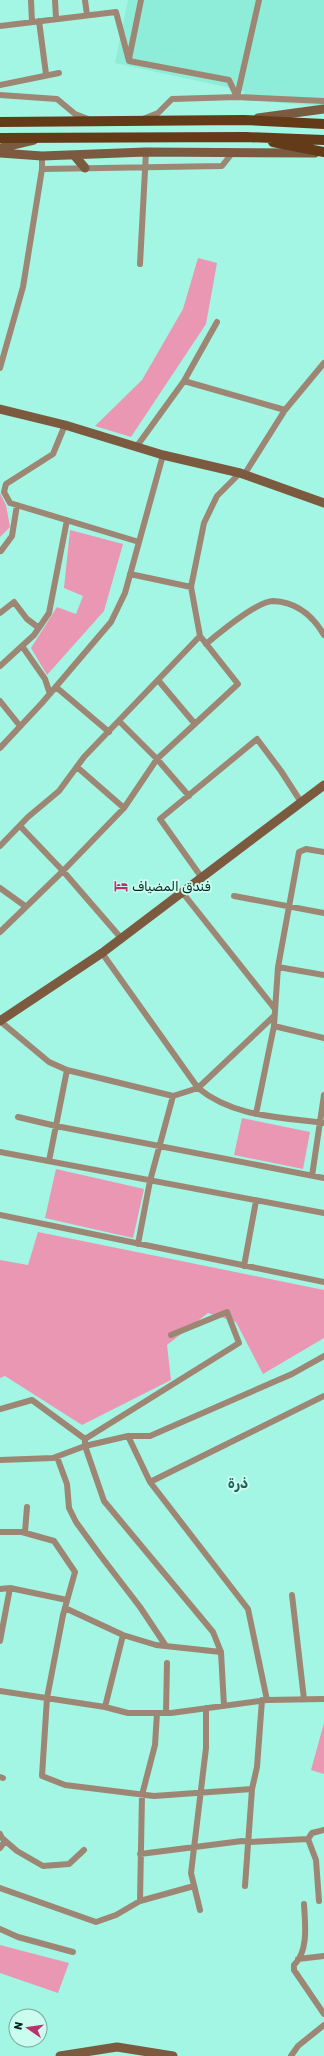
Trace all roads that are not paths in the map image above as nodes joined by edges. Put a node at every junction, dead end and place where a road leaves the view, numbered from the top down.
1 (30, 0) edge
2 (55, 0) edge
3 (85, 0) edge
4 (141, 0) edge
5 (259, 0) edge
6 (87, 15) junction
7 (56, 18) junction
8 (39, 21) junction
9 (32, 22) junction
10 (0, 26) edge
11 (129, 61) junction
12 (59, 72) dead end
13 (46, 74) junction
14 (0, 85) edge
15 (0, 95) edge
16 (237, 97) junction
17 (324, 101) edge
18 (324, 109) edge
19 (244, 120) junction
20 (93, 121) junction
21 (138, 121) junction
22 (0, 122) edge
23 (324, 124) edge
24 (45, 137) junction
25 (246, 137) junction
26 (0, 138) edge
27 (324, 140) edge
28 (0, 148) edge
29 (146, 152) junction
30 (233, 152) junction
31 (324, 153) edge
32 (0, 154) edge
33 (74, 155) junction
34 (42, 156) junction
35 (85, 168) junction
36 (145, 168) junction
37 (42, 169) junction
38 (140, 264) dead end
39 (216, 322) dead end
40 (324, 363) edge
41 (0, 368) edge
42 (184, 381) junction
43 (0, 409) edge
44 (285, 410) junction
45 (64, 425) junction
46 (137, 446) junction
47 (163, 454) junction
48 (242, 474) junction
49 (324, 503) edge
50 (17, 505) junction
51 (67, 520) junction
52 (139, 542) junction
53 (1, 551) dead end
54 (130, 574) junction
55 (191, 587) junction
56 (0, 613) edge
57 (39, 628) junction
58 (324, 635) edge
59 (200, 636) junction
60 (206, 644) junction
61 (22, 646) junction
62 (0, 666) edge
63 (158, 680) junction
64 (56, 687) junction
65 (50, 694) junction
66 (0, 701) edge
67 (119, 721) junction
68 (195, 724) junction
69 (20, 726) junction
70 (109, 732) junction
71 (0, 748) edge
72 (157, 759) junction
73 (77, 767) junction
74 (324, 785) edge
75 (188, 796) junction
76 (301, 802) junction
77 (124, 808) junction
78 (20, 826) junction
79 (0, 846) edge
80 (324, 852) edge
81 (63, 871) junction
82 (202, 878) junction
83 (0, 888) edge
84 (182, 892) junction
85 (234, 896) dead end
86 (25, 906) junction
87 (289, 907) junction
88 (324, 913) edge
89 (0, 932) edge
90 (121, 938) junction
91 (102, 953) junction
92 (278, 967) junction
93 (324, 975) edge
94 (274, 1012) junction
95 (0, 1021) edge
96 (274, 1026) junction
97 (324, 1038) edge
98 (67, 1070) junction
99 (198, 1088) junction
100 (324, 1095) edge
101 (173, 1096) junction
102 (256, 1114) junction
103 (18, 1117) dead end
104 (322, 1123) edge
105 (56, 1126) junction
106 (158, 1146) junction
107 (0, 1152) edge
108 (48, 1161) junction
109 (312, 1176) junction
110 (324, 1178) edge
111 (150, 1180) junction
112 (256, 1201) junction
113 (324, 1213) edge
114 (0, 1215) edge
115 (138, 1244) junction
116 (244, 1266) junction
117 (324, 1282) edge
118 (171, 1335) dead end
119 (324, 1356) edge
120 (324, 1396) edge
121 (0, 1409) edge
122 (128, 1436) junction
123 (85, 1439) junction
124 (86, 1446) junction
125 (57, 1457) junction
126 (0, 1460) edge
127 (150, 1482) junction
128 (27, 1507) dead end
129 (0, 1532) edge
130 (25, 1532) junction
131 (10, 1588) junction
132 (0, 1589) edge
133 (292, 1595) dead end
134 (67, 1600) junction
135 (65, 1608) junction
136 (122, 1635) junction
137 (0, 1642) edge
138 (166, 1646) junction
139 (221, 1652) junction
140 (167, 1664) dead end
141 (0, 1691) edge
142 (47, 1698) junction
143 (304, 1699) junction
144 (324, 1699) edge
145 (264, 1700) junction
146 (224, 1706) junction
147 (105, 1707) junction
148 (206, 1708) junction
149 (157, 1713) junction
150 (166, 1713) junction
151 (252, 1789) junction
152 (201, 1793) junction
153 (142, 1794) junction
154 (324, 1830) edge
155 (0, 1834) edge
156 (308, 1839) junction
157 (5, 1841) junction
158 (249, 1842) junction
159 (0, 1848) edge
160 (193, 1848) junction
161 (84, 1850) dead end
162 (140, 1854) junction
163 (194, 1886) junction
164 (245, 1886) dead end
165 (0, 1888) edge
166 (322, 1891) edge
167 (320, 1901) dead end
168 (140, 1902) junction
169 (304, 1904) dead end
170 (200, 1910) dead end
171 (0, 1929) edge
172 (73, 1952) dead end
173 (324, 1956) edge
174 (298, 1959) junction
175 (324, 2014) edge
176 (324, 2026) edge
177 (60, 2056) edge
178 (173, 2056) edge
179 (291, 2056) edge

1 - 9 street
2 - 7 street
3 - 6 street
4 - 11 street
5 - 16 street
6 - 7 street
6 - 11 street
7 - 8 street
8 - 9 street
8 - 13 street
9 - 10 street
11 - 16 street
12 - 13 street
13 - 14 street
15 - 20 street
16 - 17 street
16 - 21 street
18 - 19 street
19 - 21 main road
19 - 23 main road
20 - 21 main road
20 - 22 main road
24 - 25 main road
24 - 26 main road
24 - 28 street
25 - 27 main road
25 - 31 main road
29 - 30 street
29 - 33 street
29 - 36 street
30 - 31 street
30 - 36 street
32 - 34 street
33 - 34 street
33 - 35 street
34 - 37 street
35 - 36 street
35 - 37 street
36 - 38 street
37 - 41 street
39 - 42 street
40 - 44 street
42 - 44 street
42 - 46 street
43 - 45 street
44 - 48 street
45 - 46 street
45 - 50 street
46 - 47 street
47 - 48 street
47 - 52 street
48 - 49 street
48 - 55 street
50 - 51 street
50 - 53 street
51 - 52 street
51 - 57 street
52 - 54 street
54 - 55 street
54 - 64 street
55 - 59 street
56 - 57 street
57 - 61 street
58 - 60 street
59 - 60 street
59 - 63 street
60 - 68 street
61 - 62 street
61 - 65 street
63 - 67 street
63 - 68 street
64 - 65 street
64 - 70 street
65 - 69 street
66 - 69 street
67 - 70 street
67 - 72 street
68 - 72 street
69 - 71 street
70 - 73 street
72 - 75 street
72 - 77 street
73 - 77 street
73 - 78 street
74 - 76 street
75 - 76 street
75 - 82 street
76 - 82 street
77 - 81 street
78 - 79 street
78 - 81 street
80 - 87 street
81 - 86 street
81 - 90 street
82 - 84 street
83 - 86 street
84 - 90 street
84 - 94 street
85 - 87 street
86 - 89 street
87 - 88 street
87 - 92 street
90 - 91 street
91 - 95 street
91 - 99 street
92 - 93 street
92 - 94 street
94 - 96 street
94 - 99 street
95 - 98 street
96 - 97 street
96 - 102 street
98 - 101 street
98 - 105 street
99 - 101 street
99 - 102 street
100 - 104 street
101 - 106 street
102 - 104 street
103 - 105 street
104 - 109 street
105 - 106 street
105 - 108 street
106 - 109 street
106 - 111 street
107 - 108 street
108 - 111 street
109 - 110 street
111 - 112 street
111 - 115 street
112 - 113 street
112 - 116 street
114 - 115 street
115 - 116 street
116 - 117 street
118 - 123 street
119 - 122 street
120 - 127 street
121 - 123 street
122 - 124 street
122 - 127 street
123 - 124 street
124 - 125 street
124 - 139 street
125 - 126 street
125 - 138 street
127 - 145 street
128 - 130 street
129 - 130 street
130 - 134 street
131 - 132 street
131 - 134 street
131 - 137 street
133 - 143 street
134 - 135 street
135 - 136 street
135 - 142 street
136 - 138 street
136 - 147 street
138 - 139 street
139 - 146 street
140 - 150 street
141 - 142 street
142 - 147 street
142 - 153 street
143 - 144 street
143 - 145 street
145 - 146 street
145 - 151 street
146 - 148 street
147 - 149 street
148 - 150 street
148 - 152 street
149 - 150 street
149 - 153 street
151 - 152 street
151 - 158 street
152 - 153 street
152 - 160 street
153 - 162 street
154 - 156 street
155 - 157 street
156 - 158 street
156 - 166 street
157 - 159 street
157 - 161 street
158 - 160 street
158 - 164 street
160 - 162 street
160 - 163 street
162 - 168 street
163 - 168 street
163 - 170 street
165 - 168 street
166 - 167 street
169 - 174 street
171 - 172 street
173 - 174 street
174 - 175 street
176 - 179 street
177 - 178 street

